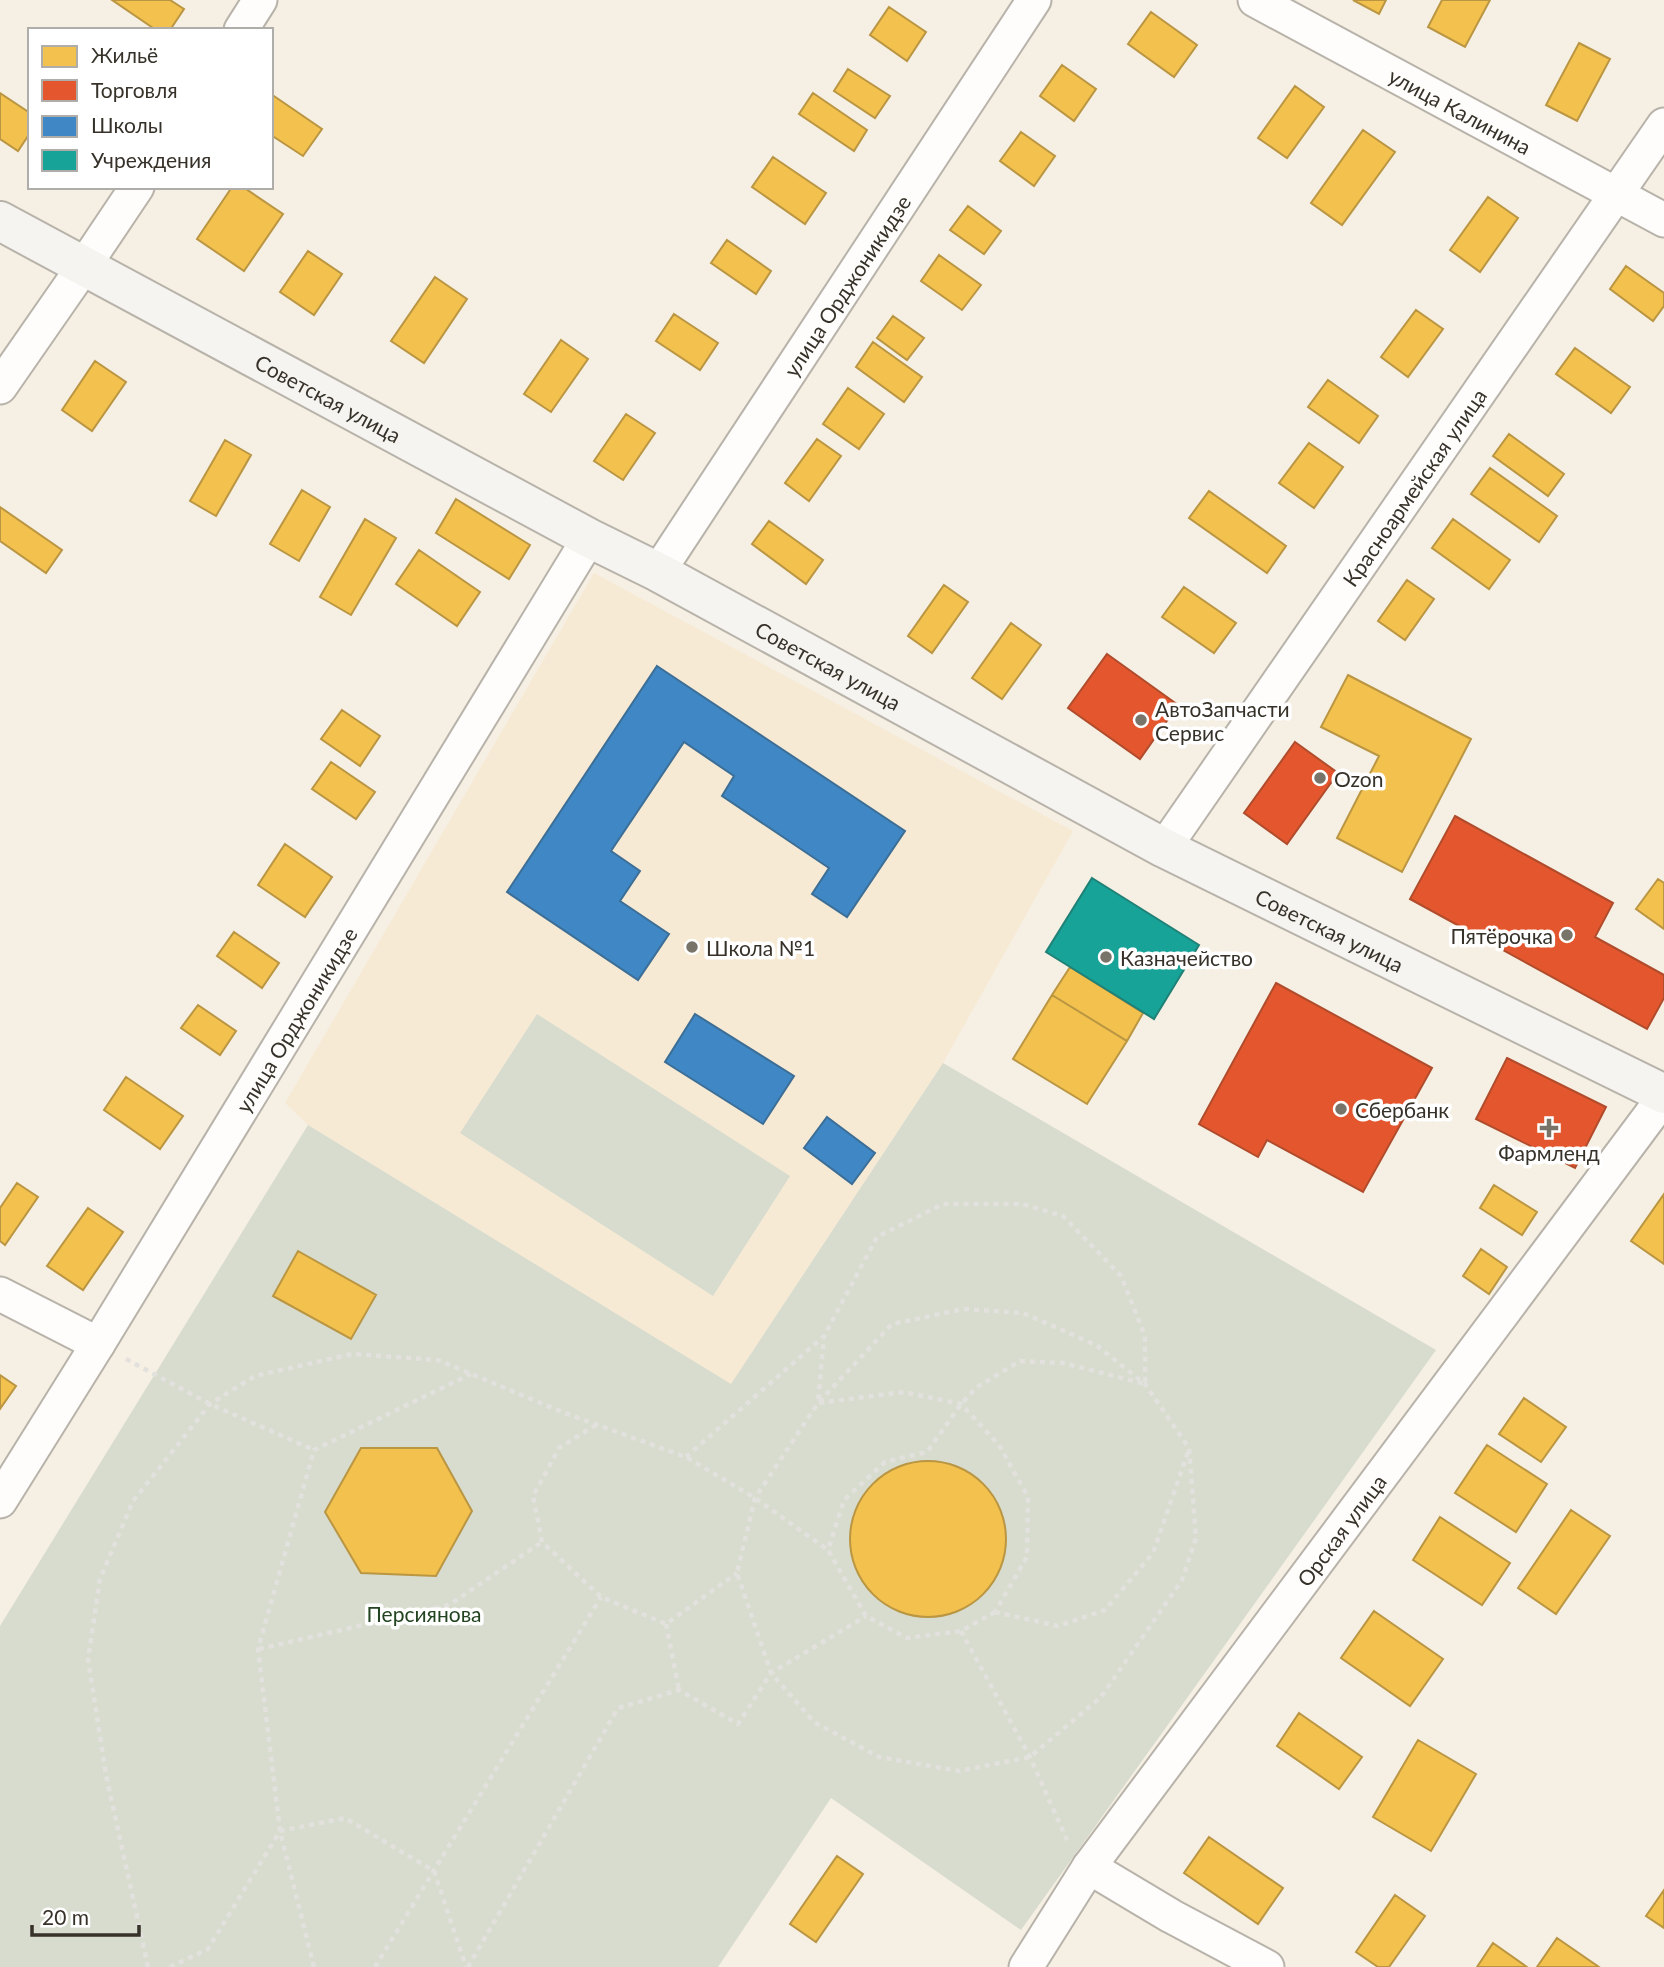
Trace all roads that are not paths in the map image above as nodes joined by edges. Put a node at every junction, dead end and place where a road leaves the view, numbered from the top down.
1 (260, 0) edge
2 (1034, 0) edge
3 (1255, 0) edge
4 (242, 28) edge
5 (1664, 125) edge
6 (136, 189) edge
7 (1616, 195) junction
8 (1664, 220) edge
9 (0, 221) edge
10 (84, 267) junction
11 (0, 387) edge
12 (589, 538) junction
13 (658, 572) junction
14 (1164, 848) junction
15 (1664, 1096) edge
16 (0, 1294) edge
17 (98, 1344) junction
18 (0, 1501) edge
19 (1089, 1867) junction
20 (1026, 1967) edge
21 (1267, 1967) edge

1 - 4 street
2 - 13 street, улица Орджоникидзе
3 - 7 street, улица Калинина
5 - 7 street, Красноармейская улица
6 - 10 street
7 - 8 street, улица Калинина
7 - 14 street, Красноармейская улица
9 - 10 street, Советская улица
10 - 11 street
10 - 12 street, Советская улица
12 - 13 street, Советская улица
12 - 17 street, улица Орджоникидзе
13 - 14 street, Советская улица
14 - 15 street, Советская улица
15 - 19 street, Орская улица
16 - 17 street
17 - 18 street, улица Орджоникидзе
19 - 20 street, Орская улица
19 - 21 street

